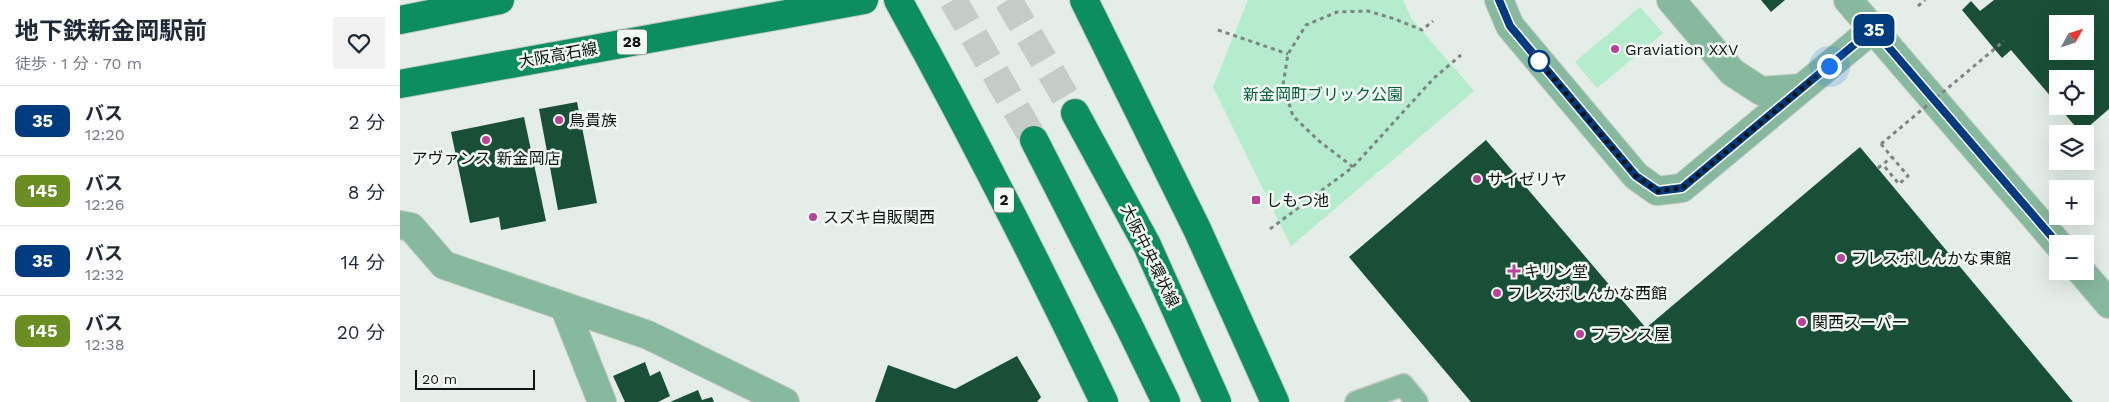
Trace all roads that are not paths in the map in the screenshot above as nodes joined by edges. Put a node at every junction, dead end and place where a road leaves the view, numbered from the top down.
1 (500, 0) edge
2 (864, 0) edge
3 (898, 0) edge
4 (1084, 0) edge
5 (1500, 0) edge
6 (1671, 0) edge
7 (1848, 0) edge
8 (413, 12) edge
9 (1873, 29) junction
10 (400, 84) edge
11 (1802, 88) junction
12 (1075, 113) tunnel mouth
13 (1034, 140) tunnel mouth
14 (400, 225) edge
15 (2050, 235) edge
16 (2089, 280) edge
17 (2109, 304) edge
18 (564, 306) junction
19 (602, 402) edge
20 (785, 402) edge
21 (1104, 402) edge
22 (1166, 402) edge
23 (1217, 402) edge
24 (1275, 402) edge
25 (1356, 402) edge
26 (1416, 402) edge

1 - 8 main road
2 - 10 main road, 大阪高石線 / 28
3 - 21 main road, 2
4 - 24 main road
5 - 11 street
6 - 11 street
7 - 9 street
9 - 11 street
9 - 15 street
12 - 23 main road, 大阪中央環状線
13 - 22 main road
14 - 18 street
16 - 17 street
18 - 19 street
18 - 20 street
25 - 26 lane

